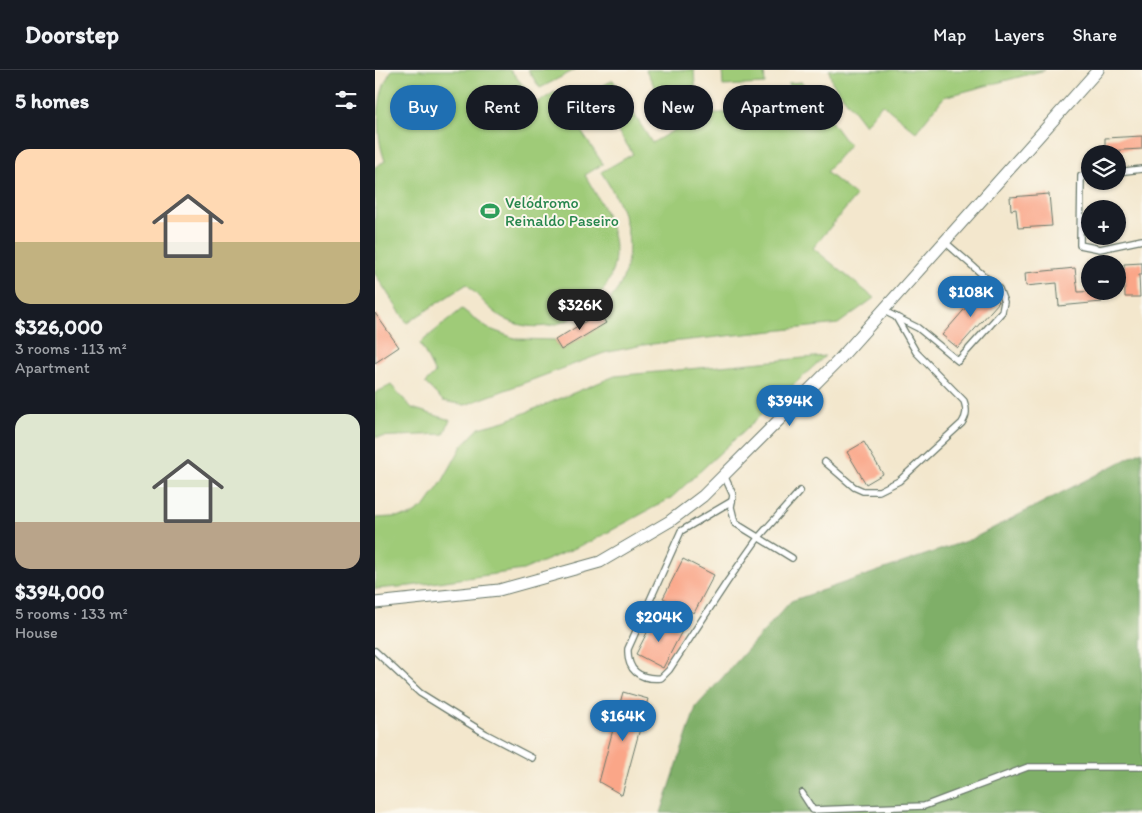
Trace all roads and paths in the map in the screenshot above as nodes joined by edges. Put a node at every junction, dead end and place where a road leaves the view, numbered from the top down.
1 (1098, 70) edge
2 (1142, 169) edge
3 (1126, 171) edge
4 (1081, 176) edge
5 (1142, 240) edge
6 (945, 242) junction
7 (884, 311) junction
8 (896, 317) junction
9 (825, 462) dead end
10 (724, 475) junction
11 (800, 491) dead end
12 (732, 501) junction
13 (759, 538) junction
14 (792, 558) dead end
15 (375, 603) edge
16 (375, 651) edge
17 (532, 758) dead end
18 (1142, 767) edge
19 (802, 793) dead end

1 - 6 street
2 - 3 lane
4 - 5 lane
6 - 7 street
6 - 8 lane
7 - 8 lane
7 - 10 street
8 - 9 lane
10 - 12 lane
10 - 15 street
11 - 13 lane
12 - 13 lane
12 - 13 lane
13 - 14 lane
16 - 17 lane
18 - 19 lane

